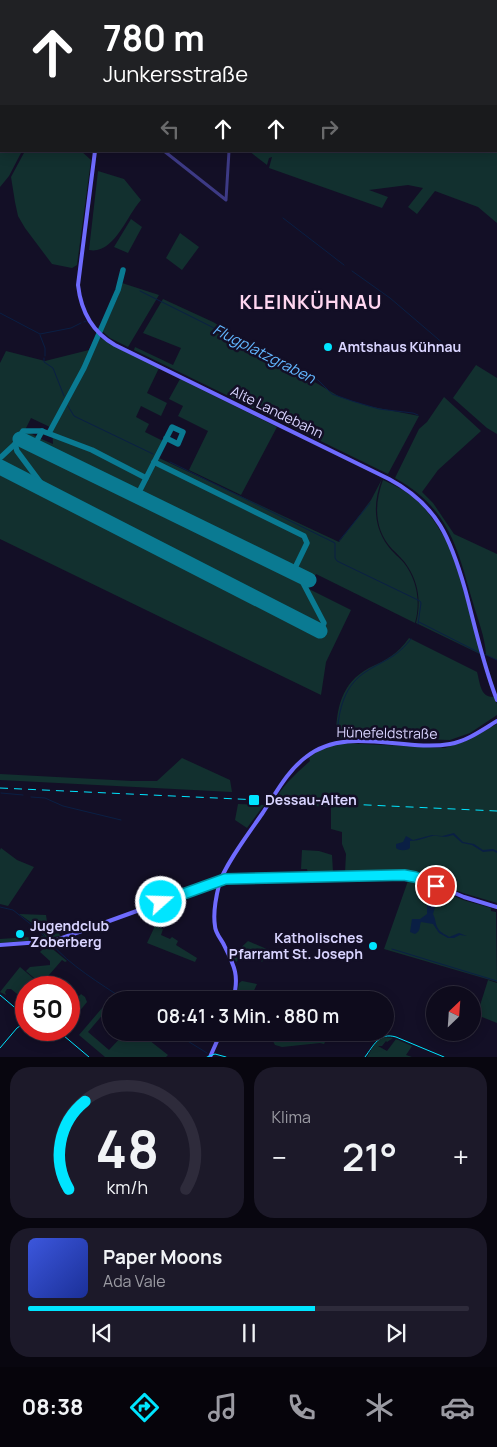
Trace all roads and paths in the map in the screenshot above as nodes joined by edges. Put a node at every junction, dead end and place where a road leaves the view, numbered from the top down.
1 (95, 152) edge
2 (165, 152) edge
3 (229, 152) edge
4 (497, 700) edge
5 (497, 721) edge
6 (226, 869) junction
7 (232, 879) junction
8 (220, 880) junction
9 (497, 907) edge
10 (0, 945) edge
11 (235, 991) edge
12 (217, 1041) edge
13 (210, 1057) edge

1 - 4 main road, Alte Landebahn
2 - 3 street
5 - 6 main road, Hünefeldstraße
6 - 7 main road
6 - 8 main road, Hünefeldstraße
7 - 8 main road
7 - 9 main road
8 - 10 main road
8 - 11 main road
12 - 13 main road

